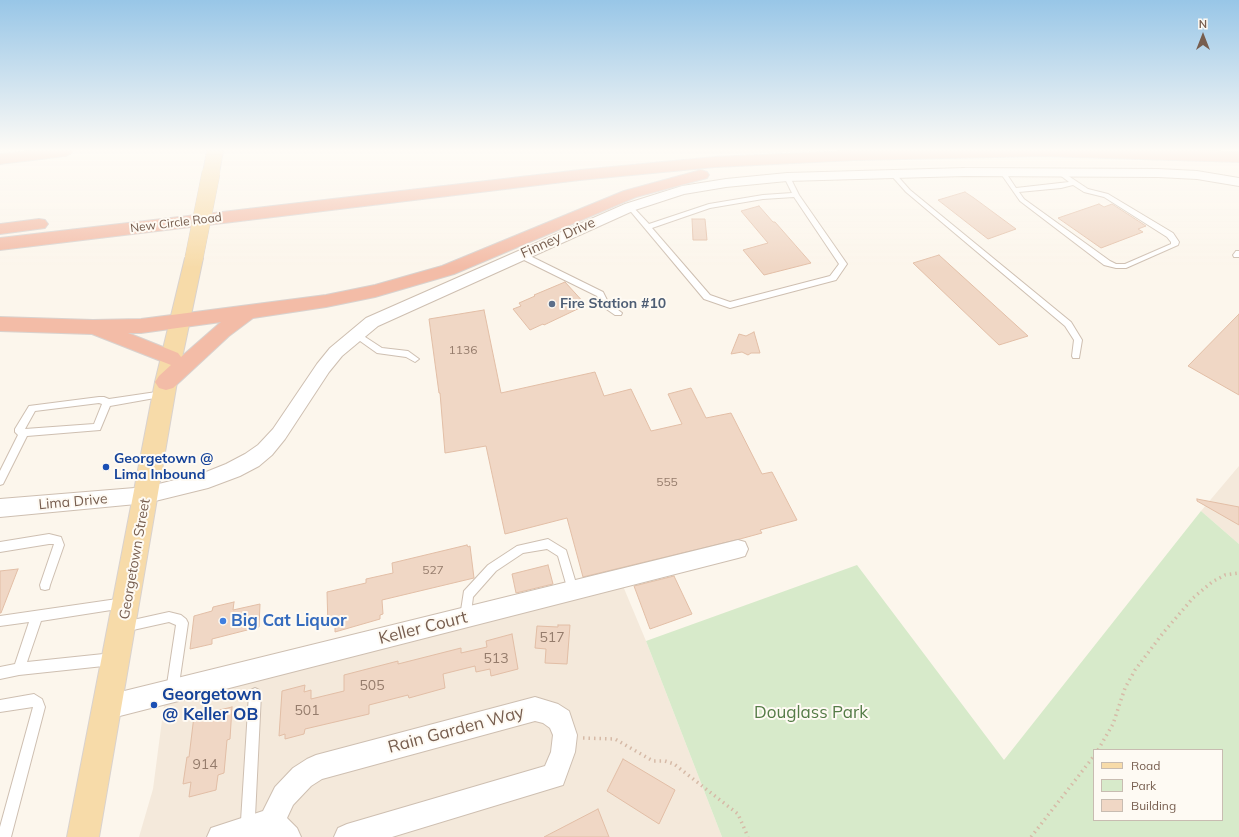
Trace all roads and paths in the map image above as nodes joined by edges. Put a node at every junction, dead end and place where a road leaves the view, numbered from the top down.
1 (208, 190) edge
2 (331, 190) edge
3 (453, 190) edge
4 (643, 190) edge
5 (687, 190) edge
6 (793, 190) edge
7 (907, 190) edge
8 (1014, 190) edge
9 (1084, 190) edge
10 (796, 196) junction
11 (630, 206) junction
12 (648, 227) junction
13 (0, 229) edge
14 (0, 244) edge
15 (521, 255) junction
16 (248, 312) junction
17 (618, 312) dead end
18 (180, 322) junction
19 (0, 324) edge
20 (93, 327) junction
21 (356, 334) junction
22 (1076, 356) dead end
23 (171, 358) junction
24 (415, 359) dead end
25 (165, 388) junction
26 (107, 403) junction
27 (24, 433) junction
28 (0, 480) edge
29 (147, 495) junction
30 (0, 508) edge
31 (0, 547) edge
32 (738, 549) dead end
33 (1239, 573) edge
34 (45, 585) dead end
35 (573, 590) junction
36 (125, 615) junction
37 (37, 616) junction
38 (466, 617) junction
39 (0, 621) edge
40 (116, 659) junction
41 (19, 669) junction
42 (0, 672) edge
43 (172, 691) junction
44 (255, 694) dead end
45 (0, 706) edge
46 (108, 707) junction
47 (565, 735) junction
48 (1099, 749) edge
49 (1093, 757) edge
50 (280, 829) edge
51 (247, 834) edge
52 (4, 837) edge
53 (83, 837) edge
54 (220, 837) edge
55 (347, 837) edge
56 (748, 837) edge
57 (1031, 837) edge

1 - 18 main road, Georgetown Street, bridge
2 - 13 highway, New Circle Road
3 - 14 highway, New Circle Road
4 - 16 highway
5 - 11 street, Finney Drive
6 - 10 lane
7 - 22 lane
8 - 9 lane
10 - 12 lane
10 - 12 lane
11 - 12 lane
11 - 15 street, Finney Drive
15 - 17 lane
15 - 21 street, Finney Drive
16 - 18 highway
16 - 25 highway
18 - 20 highway
18 - 23 main road, Georgetown Street
19 - 20 highway
20 - 23 highway
21 - 24 lane
21 - 29 street, Finney Drive
23 - 25 main road, Georgetown Street
25 - 26 lane
25 - 29 main road, Georgetown Street
26 - 27 lane
26 - 27 lane
27 - 28 lane
29 - 30 street, Lima Drive
29 - 36 main road, Georgetown Street
31 - 34 lane
32 - 35 street, Keller Court
33 - 48 path
35 - 38 street, Keller Court
35 - 38 lane
36 - 37 lane
36 - 40 main road, Georgetown Street
36 - 43 lane
37 - 39 lane
37 - 41 lane
38 - 43 street, Keller Court
40 - 41 lane
40 - 46 main road, Georgetown Street
41 - 42 lane
43 - 46 street, Keller Court
44 - 51 lane
45 - 52 lane
46 - 53 main road, Georgetown Street
47 - 50 street, Rain Garden Way
47 - 55 street
47 - 56 path
49 - 57 path
50 - 51 street, Rain Garden Way
51 - 54 street, Rain Garden Way

